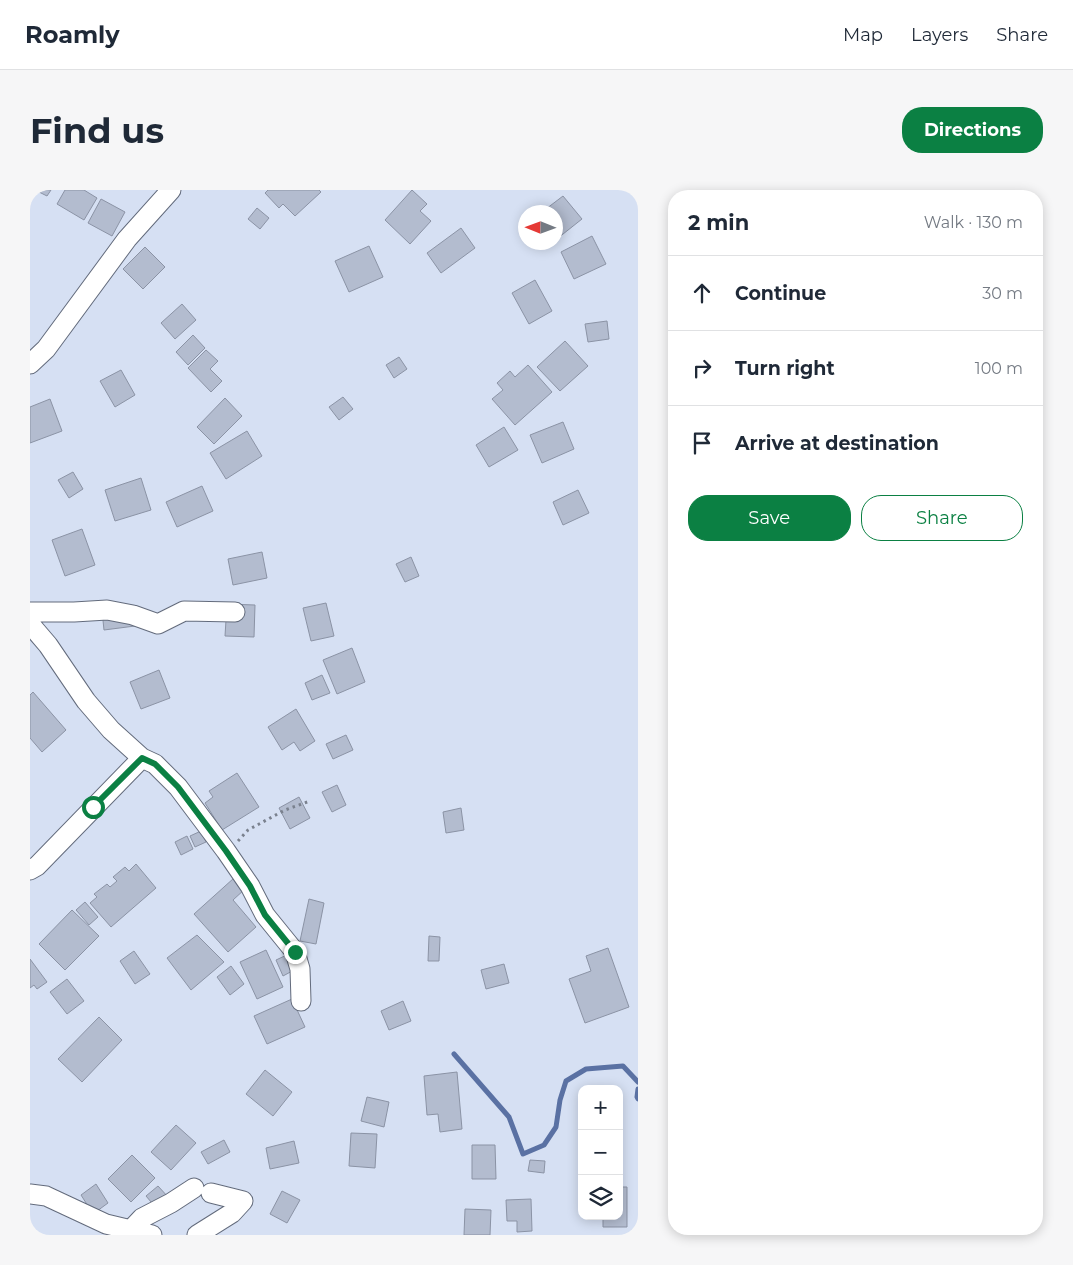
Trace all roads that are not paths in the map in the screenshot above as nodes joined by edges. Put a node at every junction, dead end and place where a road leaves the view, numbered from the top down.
1 (171, 190) edge
2 (30, 364) edge
3 (30, 612) edge
4 (235, 612) dead end
5 (30, 624) edge
6 (142, 758) junction
7 (30, 870) edge
8 (301, 1001) dead end
9 (30, 1194) edge
10 (107, 1229) edge
11 (128, 1232) edge
12 (152, 1235) edge
13 (197, 1235) edge

1 - 2 street
3 - 4 street
5 - 6 street
6 - 7 street
6 - 8 street
9 - 10 street
10 - 11 street
11 - 12 street
11 - 13 street

